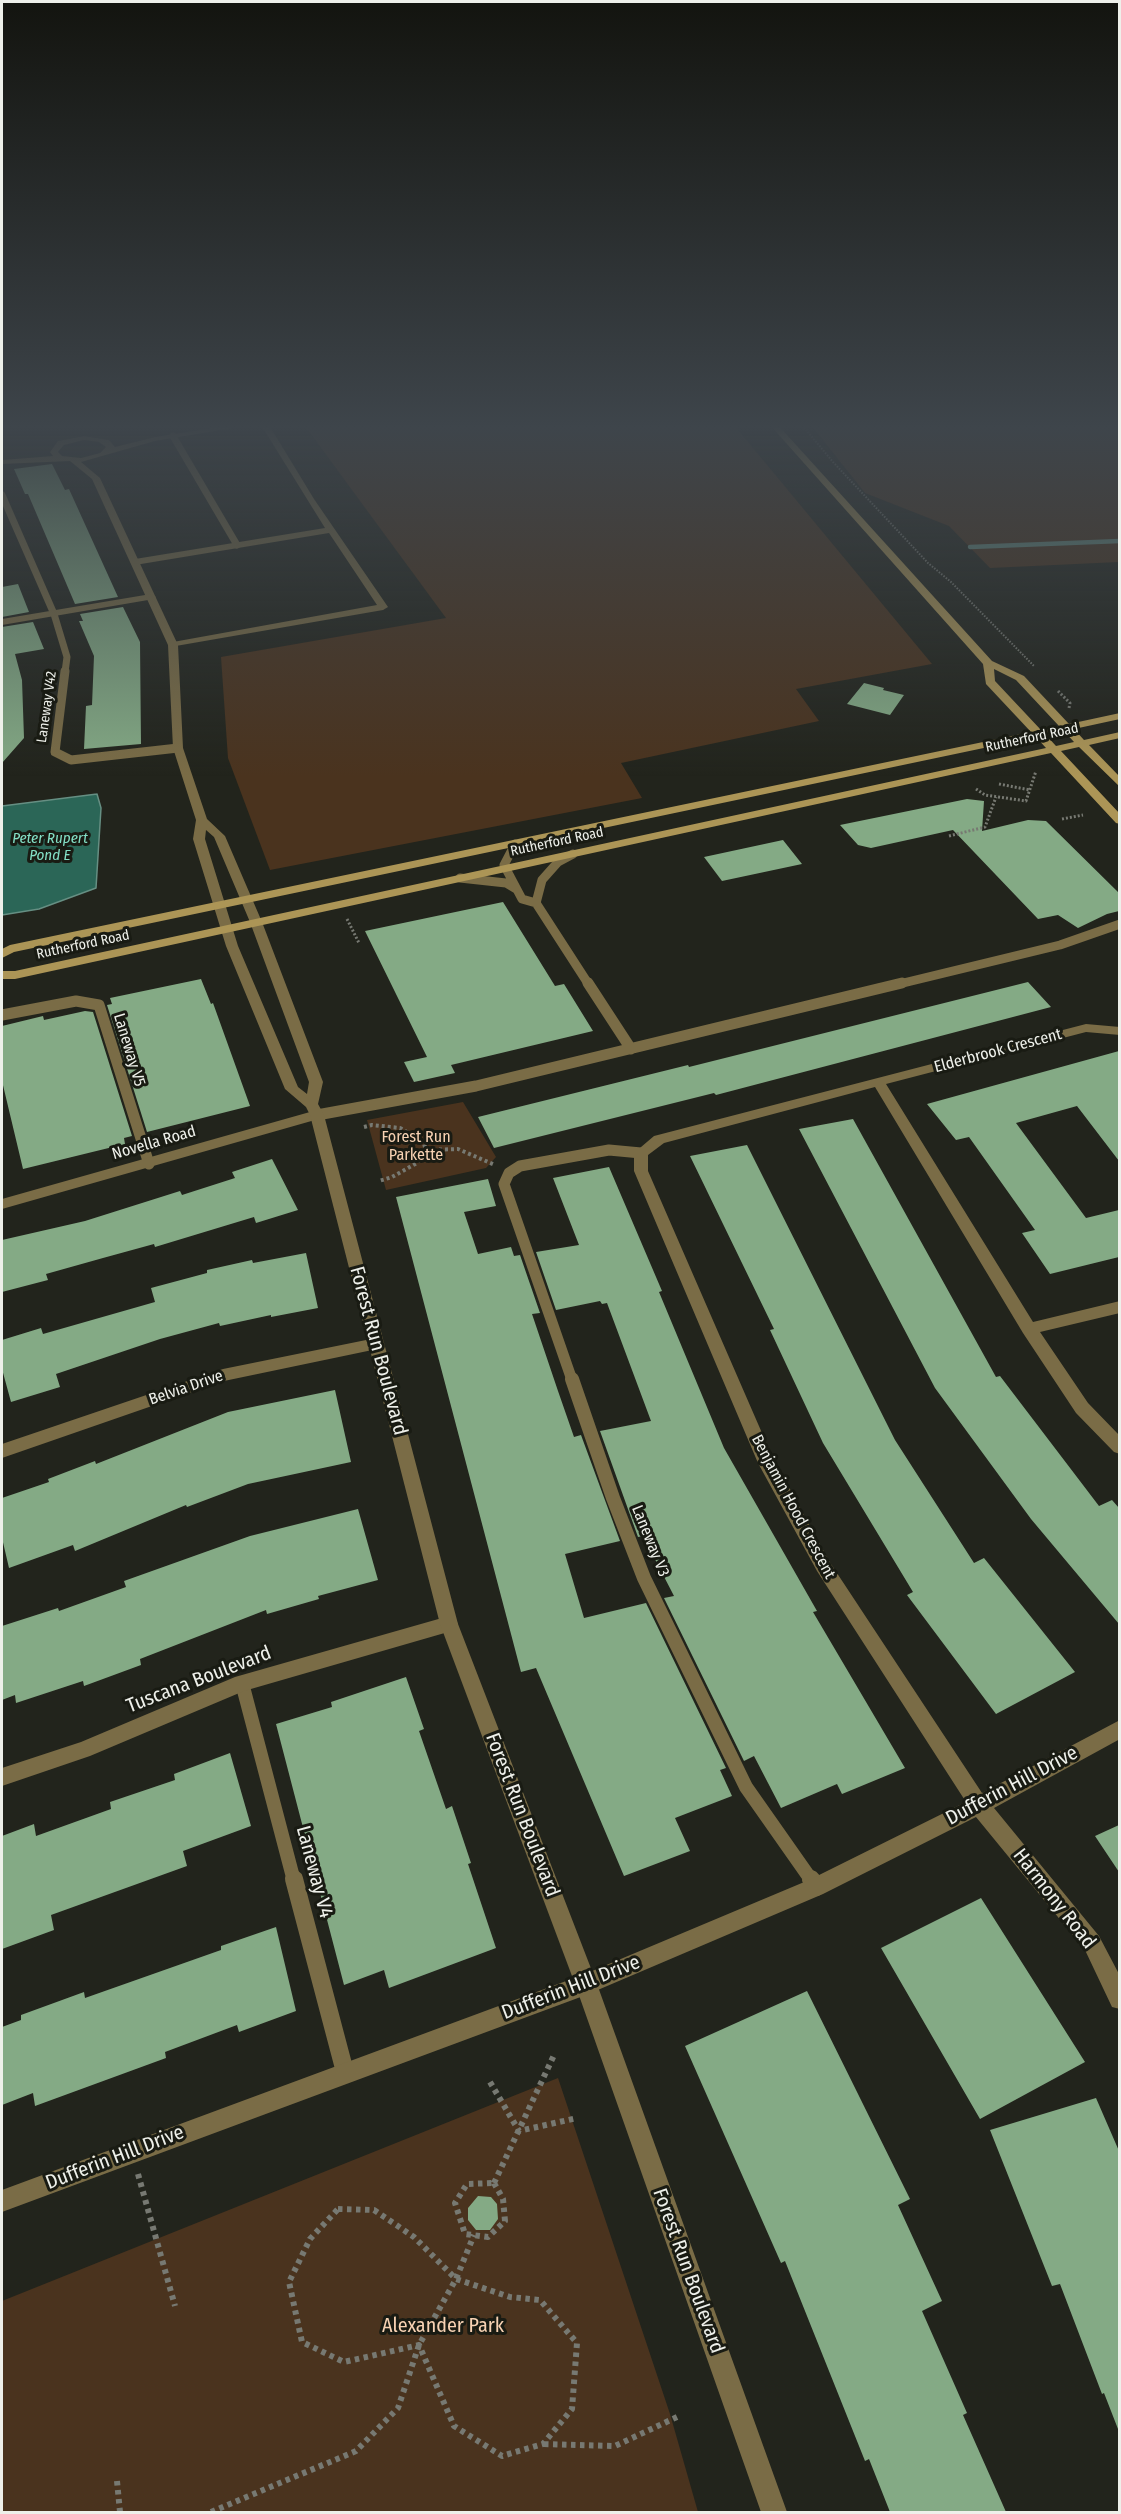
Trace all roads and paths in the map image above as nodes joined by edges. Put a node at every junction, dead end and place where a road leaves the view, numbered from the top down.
1 (23, 542) edge
2 (127, 542) edge
3 (235, 542) edge
4 (254, 542) edge
5 (339, 542) edge
6 (879, 542) edge
7 (909, 542) edge
8 (237, 545) junction
9 (135, 562) junction
10 (151, 597) junction
11 (54, 614) junction
12 (2, 622) edge
13 (174, 645) junction
14 (988, 663) junction
15 (1038, 671) dead end
16 (1054, 687) dead end
17 (1072, 711) dead end
18 (1119, 716) edge
19 (1068, 727) junction
20 (1039, 733) junction
21 (1119, 735) edge
22 (1082, 742) junction
23 (178, 748) junction
24 (1054, 748) junction
25 (1036, 771) dead end
26 (999, 784) dead end
27 (1119, 784) edge
28 (976, 789) dead end
29 (1030, 790) junction
30 (996, 797) junction
31 (1083, 815) dead end
32 (1062, 819) dead end
33 (202, 820) junction
34 (1119, 821) edge
35 (950, 836) dead end
36 (515, 844) junction
37 (573, 854) junction
38 (505, 868) junction
39 (460, 878) junction
40 (517, 889) junction
41 (247, 900) junction
42 (536, 903) junction
43 (340, 904) junction
44 (219, 906) junction
45 (256, 922) junction
46 (1119, 924) edge
47 (226, 929) junction
48 (358, 943) dead end
49 (2, 954) edge
50 (2, 975) edge
51 (2, 1015) edge
52 (1119, 1031) edge
53 (631, 1049) junction
54 (878, 1082) junction
55 (314, 1110) junction
56 (364, 1127) dead end
57 (427, 1150) junction
58 (641, 1153) junction
59 (149, 1164) junction
60 (506, 1178) junction
61 (379, 1181) dead end
62 (2, 1204) edge
63 (1119, 1307) edge
64 (1029, 1329) junction
65 (376, 1344) junction
66 (1119, 1447) edge
67 (2, 1451) edge
68 (450, 1623) junction
69 (242, 1683) junction
70 (1119, 1729) edge
71 (2, 1777) edge
72 (979, 1805) junction
73 (816, 1887) junction
74 (586, 1984) junction
75 (1119, 1999) edge
76 (555, 2053) dead end
77 (345, 2072) junction
78 (490, 2082) dead end
79 (577, 2118) dead end
80 (519, 2131) junction
81 (132, 2151) junction
82 (494, 2183) junction
83 (2, 2200) edge
84 (474, 2235) junction
85 (456, 2279) junction
86 (175, 2306) dead end
87 (419, 2344) junction
88 (677, 2417) dead end
89 (543, 2444) junction
90 (117, 2481) dead end
91 (120, 2512) edge
92 (211, 2512) edge
93 (774, 2512) edge

1 - 11 lane
2 - 9 street
3 - 8 lane
4 - 8 street
5 - 13 street
6 - 14 main road
7 - 15 path
8 - 9 street
9 - 10 street
10 - 11 street
10 - 13 street
11 - 12 street
11 - 23 lane, Laneway V42
13 - 23 street
14 - 19 main road
14 - 20 main road
16 - 17 path
18 - 19 main road, Rutherford Road
19 - 20 main road, Rutherford Road
19 - 22 main road
20 - 24 main road
20 - 36 main road, Rutherford Road
21 - 22 main road, Rutherford Road
22 - 24 main road, Rutherford Road
22 - 27 main road
23 - 33 street
24 - 34 main road
24 - 37 main road, Rutherford Road
25 - 29 path
26 - 29 path
28 - 30 path
29 - 30 path
30 - 35 path
31 - 32 path
33 - 41 street, Forest Run Boulevard
33 - 44 street
36 - 38 lane
36 - 41 main road, Rutherford Road
37 - 38 main road, Rutherford Road
37 - 42 lane
38 - 39 main road, Rutherford Road
38 - 40 lane
39 - 40 lane
39 - 43 main road, Rutherford Road
40 - 42 lane
41 - 44 main road, Rutherford Road
41 - 45 street, Forest Run Boulevard
42 - 53 lane
43 - 45 main road, Rutherford Road
43 - 48 path
44 - 47 street
44 - 49 main road, Rutherford Road
45 - 47 main road, Rutherford Road
45 - 55 street, Forest Run Boulevard
46 - 53 lane
47 - 50 main road, Rutherford Road
47 - 55 street
51 - 59 lane, Laneway V5
52 - 54 street, Elderbrook Crescent
53 - 55 lane
54 - 58 street
54 - 64 street
55 - 59 street, Novella Road
55 - 65 street, Forest Run Boulevard
56 - 57 path
57 - 60 path
57 - 61 path
58 - 60 lane
58 - 72 street, Benjamin Hood Crescent
59 - 62 street, Novella Road
60 - 73 lane, Laneway V3
63 - 64 street
64 - 66 street
65 - 67 street, Belvia Drive
65 - 68 street, Forest Run Boulevard
68 - 69 street, Tuscana Boulevard
68 - 74 street, Forest Run Boulevard
69 - 71 street, Tuscana Boulevard
69 - 77 lane, Laneway V4
70 - 72 street, Dufferin Hill Drive
72 - 73 street, Dufferin Hill Drive
72 - 75 street, Harmony Road
73 - 74 street, Dufferin Hill Drive
74 - 77 street, Dufferin Hill Drive
74 - 93 street, Forest Run Boulevard
76 - 80 path
77 - 81 street, Dufferin Hill Drive
78 - 80 path
79 - 80 path
80 - 82 path
81 - 83 street, Dufferin Hill Drive
81 - 86 path
82 - 84 path
82 - 84 path
84 - 85 path
85 - 87 path
85 - 87 path
85 - 89 path
87 - 89 path
87 - 92 path
88 - 89 path
90 - 91 path

